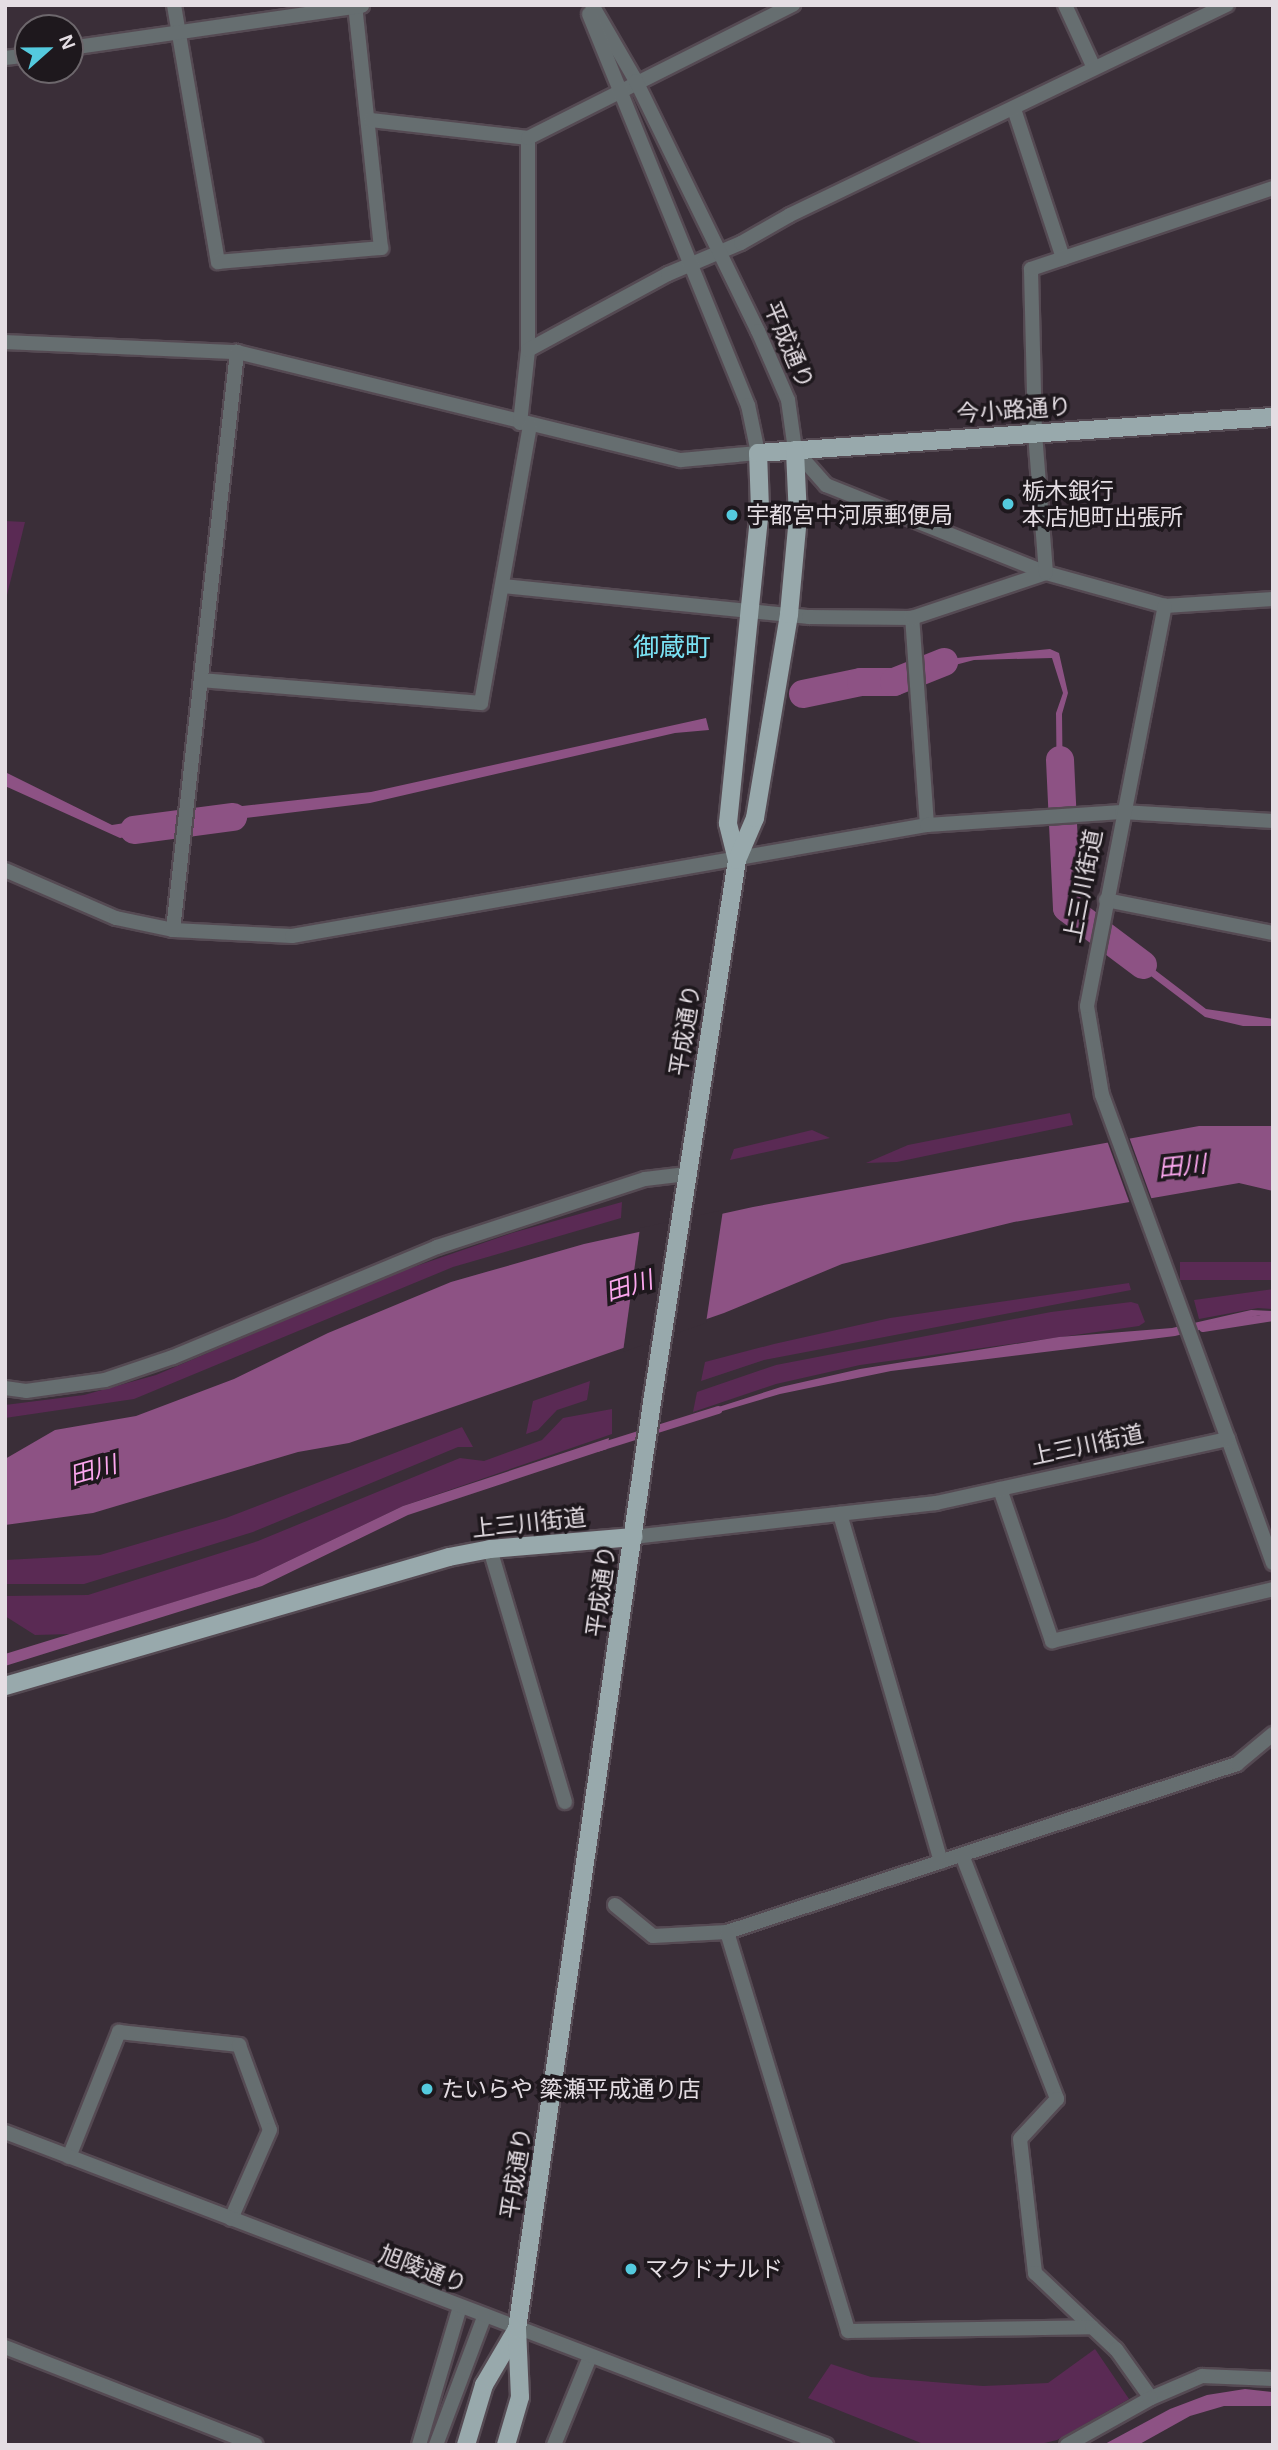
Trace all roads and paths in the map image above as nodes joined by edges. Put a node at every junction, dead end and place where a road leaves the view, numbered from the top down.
1 (174, 5) edge
2 (585, 5) edge
3 (592, 5) edge
4 (793, 5) edge
5 (1065, 5) edge
6 (1227, 5) edge
7 (358, 6) edge
8 (180, 32) junction
9 (84, 46) edge
10 (1094, 68) junction
11 (636, 81) junction
12 (618, 90) junction
13 (1014, 109) junction
14 (371, 120) junction
15 (528, 138) junction
16 (1273, 187) edge
17 (720, 252) junction
18 (1063, 258) junction
19 (691, 264) junction
20 (5, 342) edge
21 (528, 350) junction
22 (237, 352) junction
23 (1273, 417) edge
24 (525, 424) junction
25 (1035, 433) junction
26 (795, 450) junction
27 (758, 453) junction
28 (1046, 573) junction
29 (503, 586) junction
30 (1273, 598) edge
31 (1165, 606) junction
32 (751, 610) junction
33 (789, 614) junction
34 (912, 618) junction
35 (201, 680) junction
36 (1122, 812) junction
37 (1273, 821) edge
38 (927, 825) junction
39 (737, 860) junction
40 (5, 870) edge
41 (1106, 900) junction
42 (173, 930) junction
43 (1273, 933) edge
44 (687, 1174) junction
45 (5, 1388) edge
46 (1228, 1439) junction
47 (1000, 1489) junction
48 (840, 1514) junction
49 (633, 1537) junction
50 (490, 1549) junction
51 (1273, 1563) edge
52 (1273, 1589) edge
53 (5, 1686) edge
54 (1273, 1734) edge
55 (565, 1802) dead end
56 (961, 1855) junction
57 (941, 1862) junction
58 (615, 1905) dead end
59 (727, 1933) junction
60 (5, 2132) edge
61 (69, 2157) junction
62 (231, 2219) junction
63 (460, 2307) junction
64 (484, 2317) junction
65 (1092, 2327) junction
66 (517, 2329) junction
67 (5, 2347) edge
68 (590, 2357) junction
69 (1273, 2379) edge
70 (1151, 2398) junction
71 (256, 2445) edge
72 (419, 2445) edge
73 (436, 2445) edge
74 (466, 2445) edge
75 (506, 2445) edge
76 (554, 2445) edge
77 (826, 2445) edge
78 (1067, 2445) edge

1 - 8 street
2 - 12 street, 平成通り
3 - 11 street, 平成通り
4 - 11 street
5 - 10 street
6 - 10 street
7 - 8 street
7 - 14 street
8 - 9 street
8 - 14 street
10 - 13 street
11 - 12 street
11 - 17 street, 平成通り
12 - 15 street
12 - 19 street, 平成通り
13 - 17 street
13 - 18 street
14 - 15 street
15 - 21 street
16 - 18 street
17 - 19 street
17 - 26 street, 平成通り
18 - 25 street
19 - 21 street
19 - 27 street, 平成通り
20 - 22 street
21 - 24 street
22 - 24 street
22 - 35 street
23 - 25 main road, 今小路通り
24 - 27 street
24 - 29 street
25 - 26 main road, 今小路通り
25 - 28 street
26 - 27 main road, 今小路通り
26 - 28 street
26 - 33 main road, 平成通り
27 - 32 main road, 平成通り
28 - 31 street
28 - 34 street
29 - 32 street
29 - 35 street
30 - 31 street
31 - 36 street, 上三川街道
32 - 33 street
32 - 39 main road, 平成通り
33 - 34 street
33 - 39 main road, 平成通り
34 - 38 street
35 - 42 street
36 - 37 street
36 - 38 street
36 - 41 street, 上三川街道
38 - 39 street
39 - 42 street
39 - 44 main road, 平成通り
40 - 42 street
41 - 43 street
41 - 46 street, 上三川街道
44 - 45 street
44 - 49 main road, 平成通り
46 - 47 street, 上三川街道
46 - 51 street
47 - 48 street, 上三川街道
47 - 52 street
48 - 49 street, 上三川街道
48 - 57 street
49 - 50 main road, 上三川街道
49 - 66 main road, 平成通り
50 - 53 main road, 上三川街道
50 - 55 street
54 - 56 street
56 - 57 street
56 - 65 street
57 - 59 street
58 - 59 street
59 - 65 street
60 - 61 street, 旭陵通り
61 - 62 street, 旭陵通り
61 - 62 street
62 - 63 street, 旭陵通り
63 - 64 street, 旭陵通り
63 - 72 street
64 - 66 street, 旭陵通り
64 - 73 street
65 - 70 street
66 - 68 street, 旭陵通り
66 - 74 main road, 平成通り
66 - 75 main road, 平成通り
67 - 71 street
68 - 76 street
68 - 77 street, 旭陵通り
69 - 70 street
70 - 78 street

